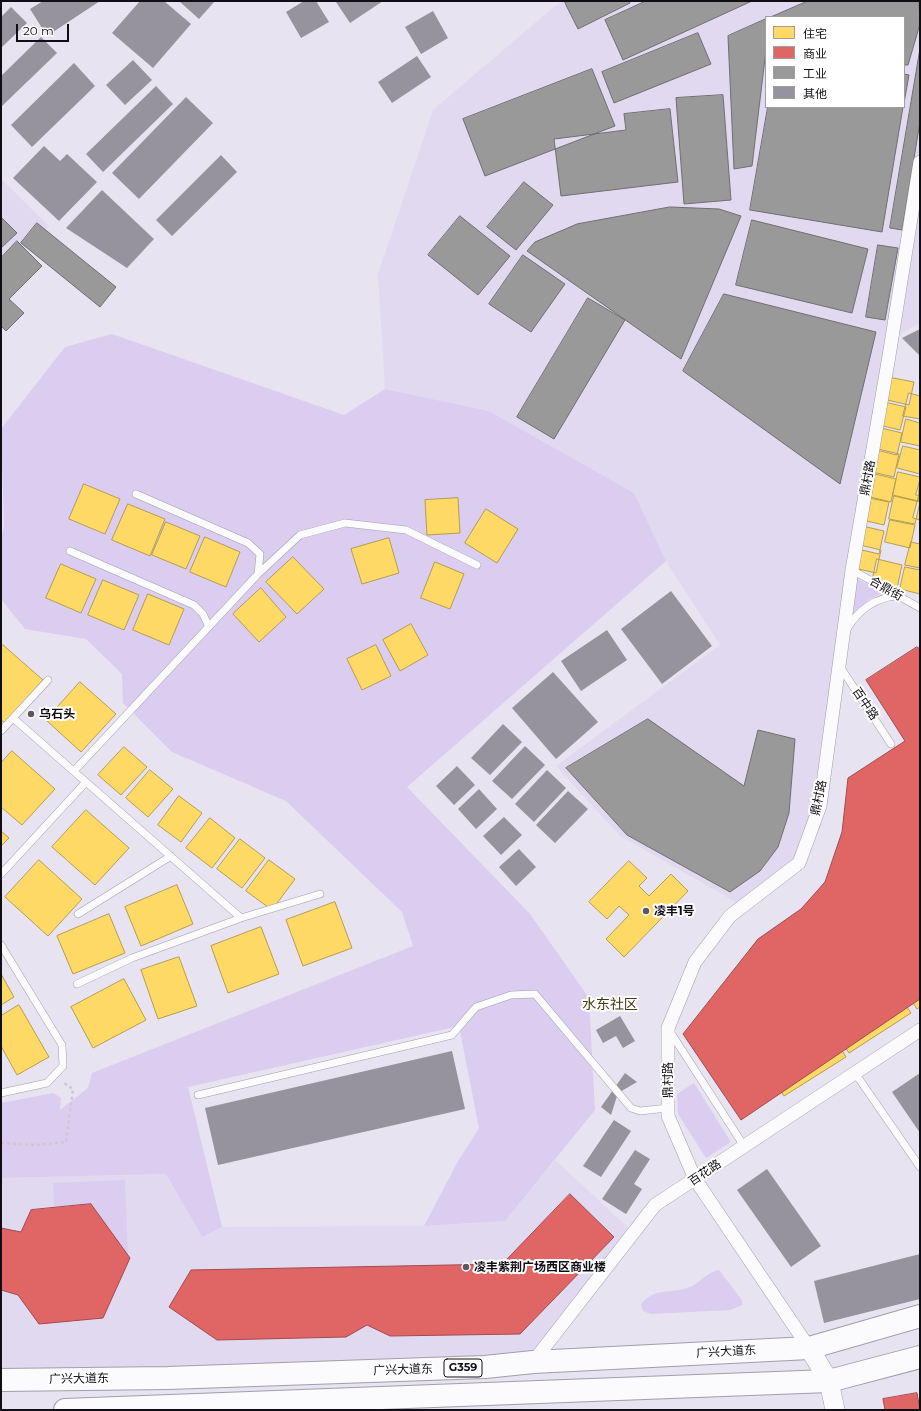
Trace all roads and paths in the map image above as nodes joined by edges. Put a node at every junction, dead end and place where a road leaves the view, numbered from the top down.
1 (920, 162) edge
2 (136, 494) dead end
3 (70, 551) dead end
4 (477, 565) dead end
5 (852, 570) junction
6 (258, 574) junction
7 (898, 596) junction
8 (920, 608) edge
9 (209, 627) junction
10 (843, 636) junction
11 (839, 665) junction
12 (48, 680) dead end
13 (13, 718) junction
14 (1, 731) edge
15 (891, 744) dead end
16 (74, 771) junction
17 (86, 782) junction
18 (171, 856) junction
19 (1, 874) edge
20 (320, 894) dead end
21 (78, 914) dead end
22 (241, 918) junction
23 (1, 945) edge
24 (77, 984) dead end
25 (668, 1028) junction
26 (920, 1030) edge
27 (855, 1073) junction
28 (54, 1076) junction
29 (1, 1093) edge
30 (198, 1094) dead end
31 (668, 1108) junction
32 (1, 1143) edge
33 (744, 1146) junction
34 (920, 1167) edge
35 (695, 1179) junction
36 (920, 1316) edge
37 (809, 1348) junction
38 (920, 1357) edge
39 (533, 1362) junction
40 (1, 1380) edge
41 (829, 1381) junction
42 (65, 1410) edge
43 (112, 1410) edge
44 (835, 1410) edge

1 - 5 street, 鼎村路
2 - 6 lane
3 - 9 lane
4 - 6 lane
5 - 7 lane, 合鼎街
5 - 10 street, 鼎村路
6 - 9 lane
7 - 8 lane, 合鼎街
7 - 10 lane
9 - 16 lane
10 - 11 street, 鼎村路
11 - 15 lane, 百中路
11 - 25 street, 鼎村路
12 - 13 lane
13 - 14 lane
13 - 16 lane
16 - 17 lane
17 - 18 lane
17 - 19 lane
18 - 21 lane
18 - 22 lane
20 - 22 lane
22 - 24 lane
23 - 28 lane
25 - 31 street, 鼎村路
25 - 33 lane
26 - 27 street, 百花路
27 - 33 street, 百花路
27 - 34 lane
28 - 29 lane
28 - 32 path
30 - 31 lane
31 - 35 street, 鼎村路
33 - 35 street, 百花路
35 - 37 street, 鼎村路
35 - 39 street, 百花路
36 - 37 highway, 广兴大道东 / G359
37 - 39 highway, 广兴大道东 / G359
37 - 41 street
38 - 41 highway, G359
39 - 40 highway, 广兴大道东 / G359
41 - 43 highway, G359
41 - 44 street
42 - 43 highway, G359

